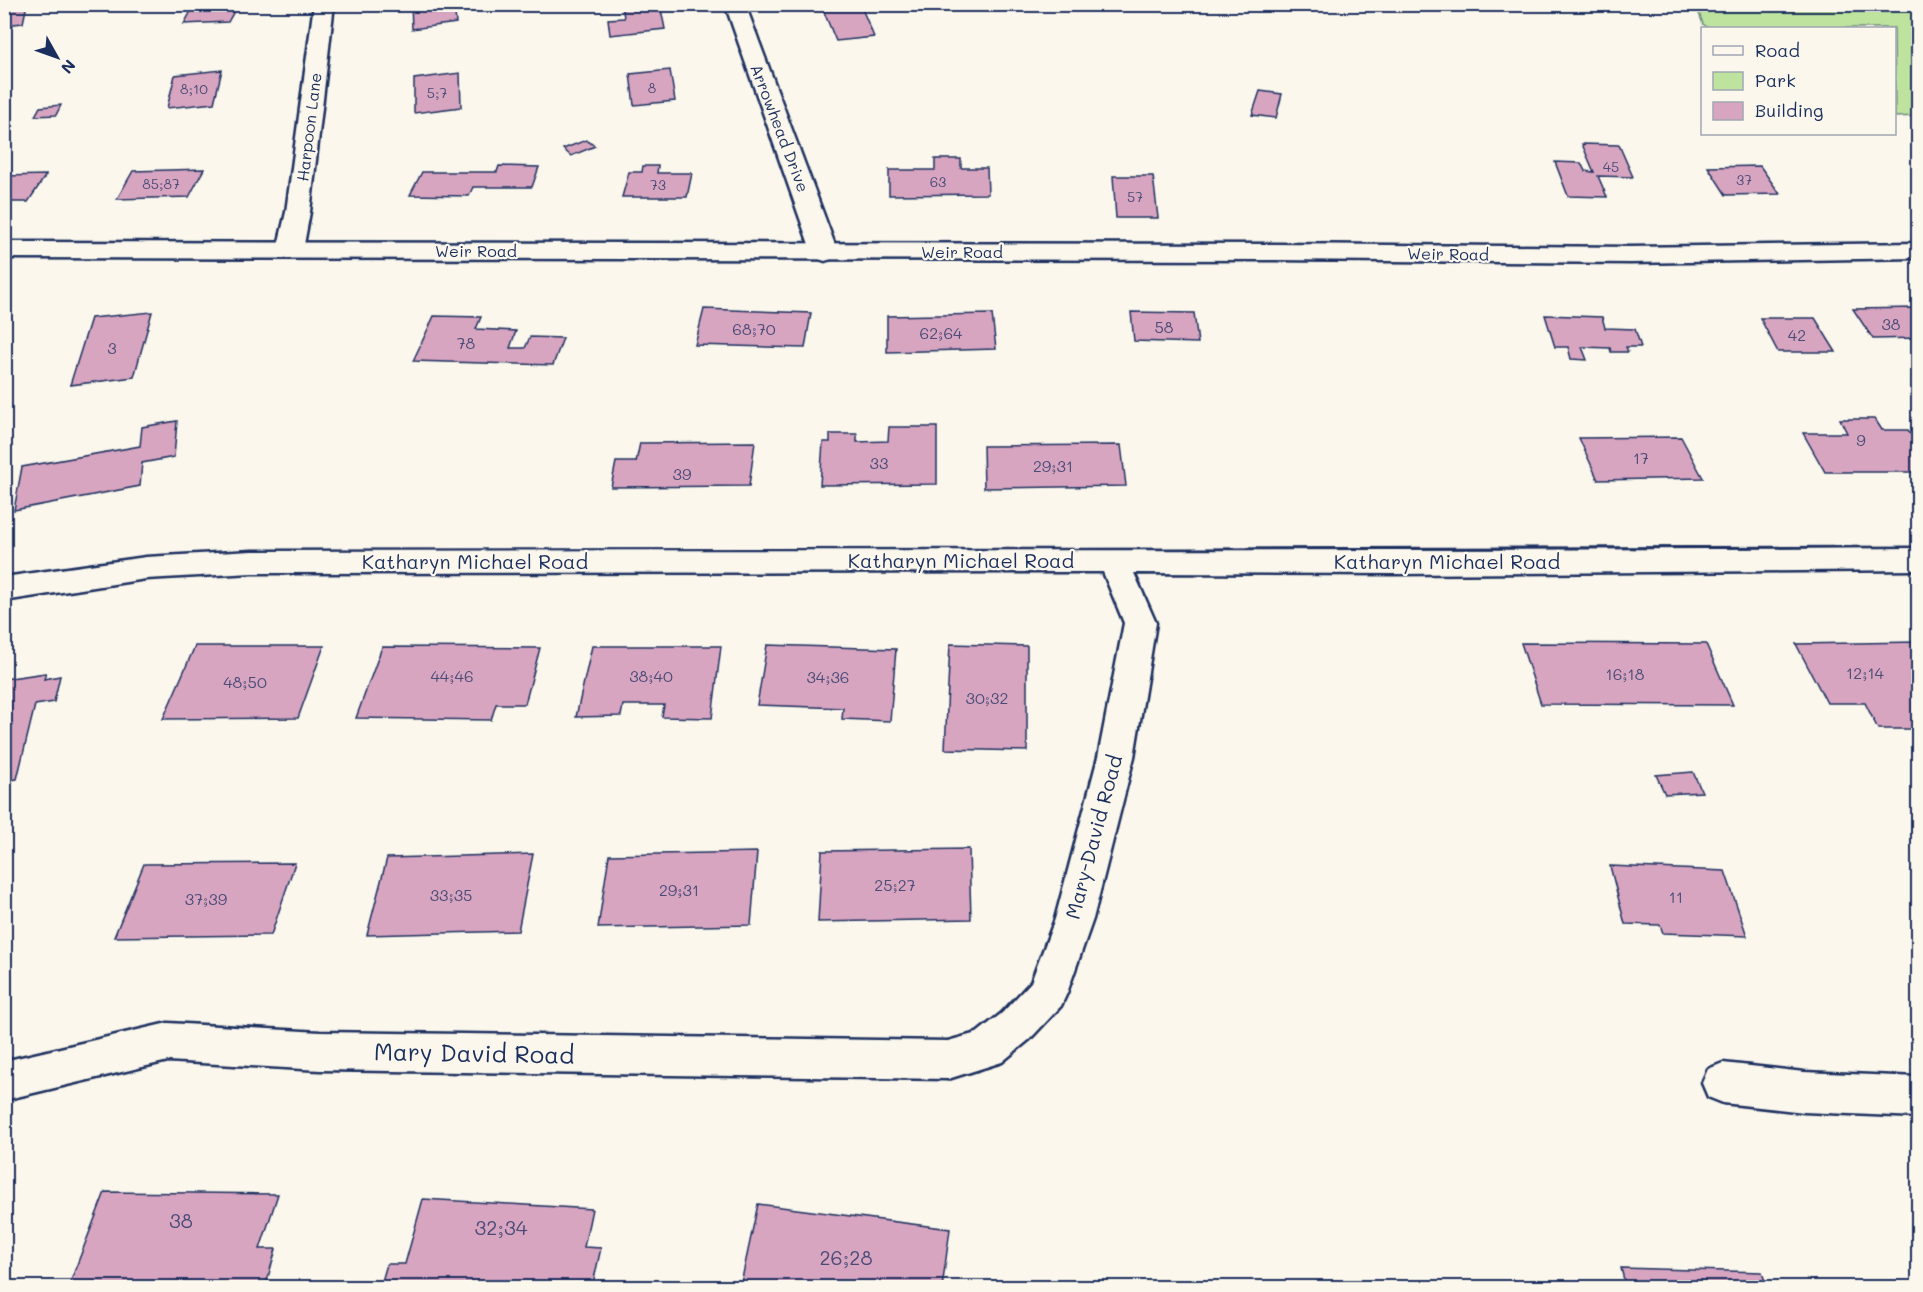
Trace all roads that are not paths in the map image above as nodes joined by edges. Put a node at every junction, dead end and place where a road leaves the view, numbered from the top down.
1 (324, 4) edge
2 (735, 4) edge
3 (4, 250) edge
4 (290, 250) junction
5 (1918, 251) edge
6 (825, 253) junction
7 (1918, 559) edge
8 (1114, 562) junction
9 (4, 589) edge
10 (948, 1060) joint
11 (4, 1081) edge
12 (1723, 1083) dead end
13 (1918, 1097) edge

1 - 4 street, Harpoon Lane
2 - 6 street, Arrowhead Drive
3 - 4 street, Weir Road
4 - 6 street, Weir Road
5 - 6 street, Weir Road
7 - 8 street, Katharyn Michael Road
8 - 9 street, Katharyn Michael Road
8 - 10 street, Mary-David Road
10 - 11 street, Mary David Road
12 - 13 street

